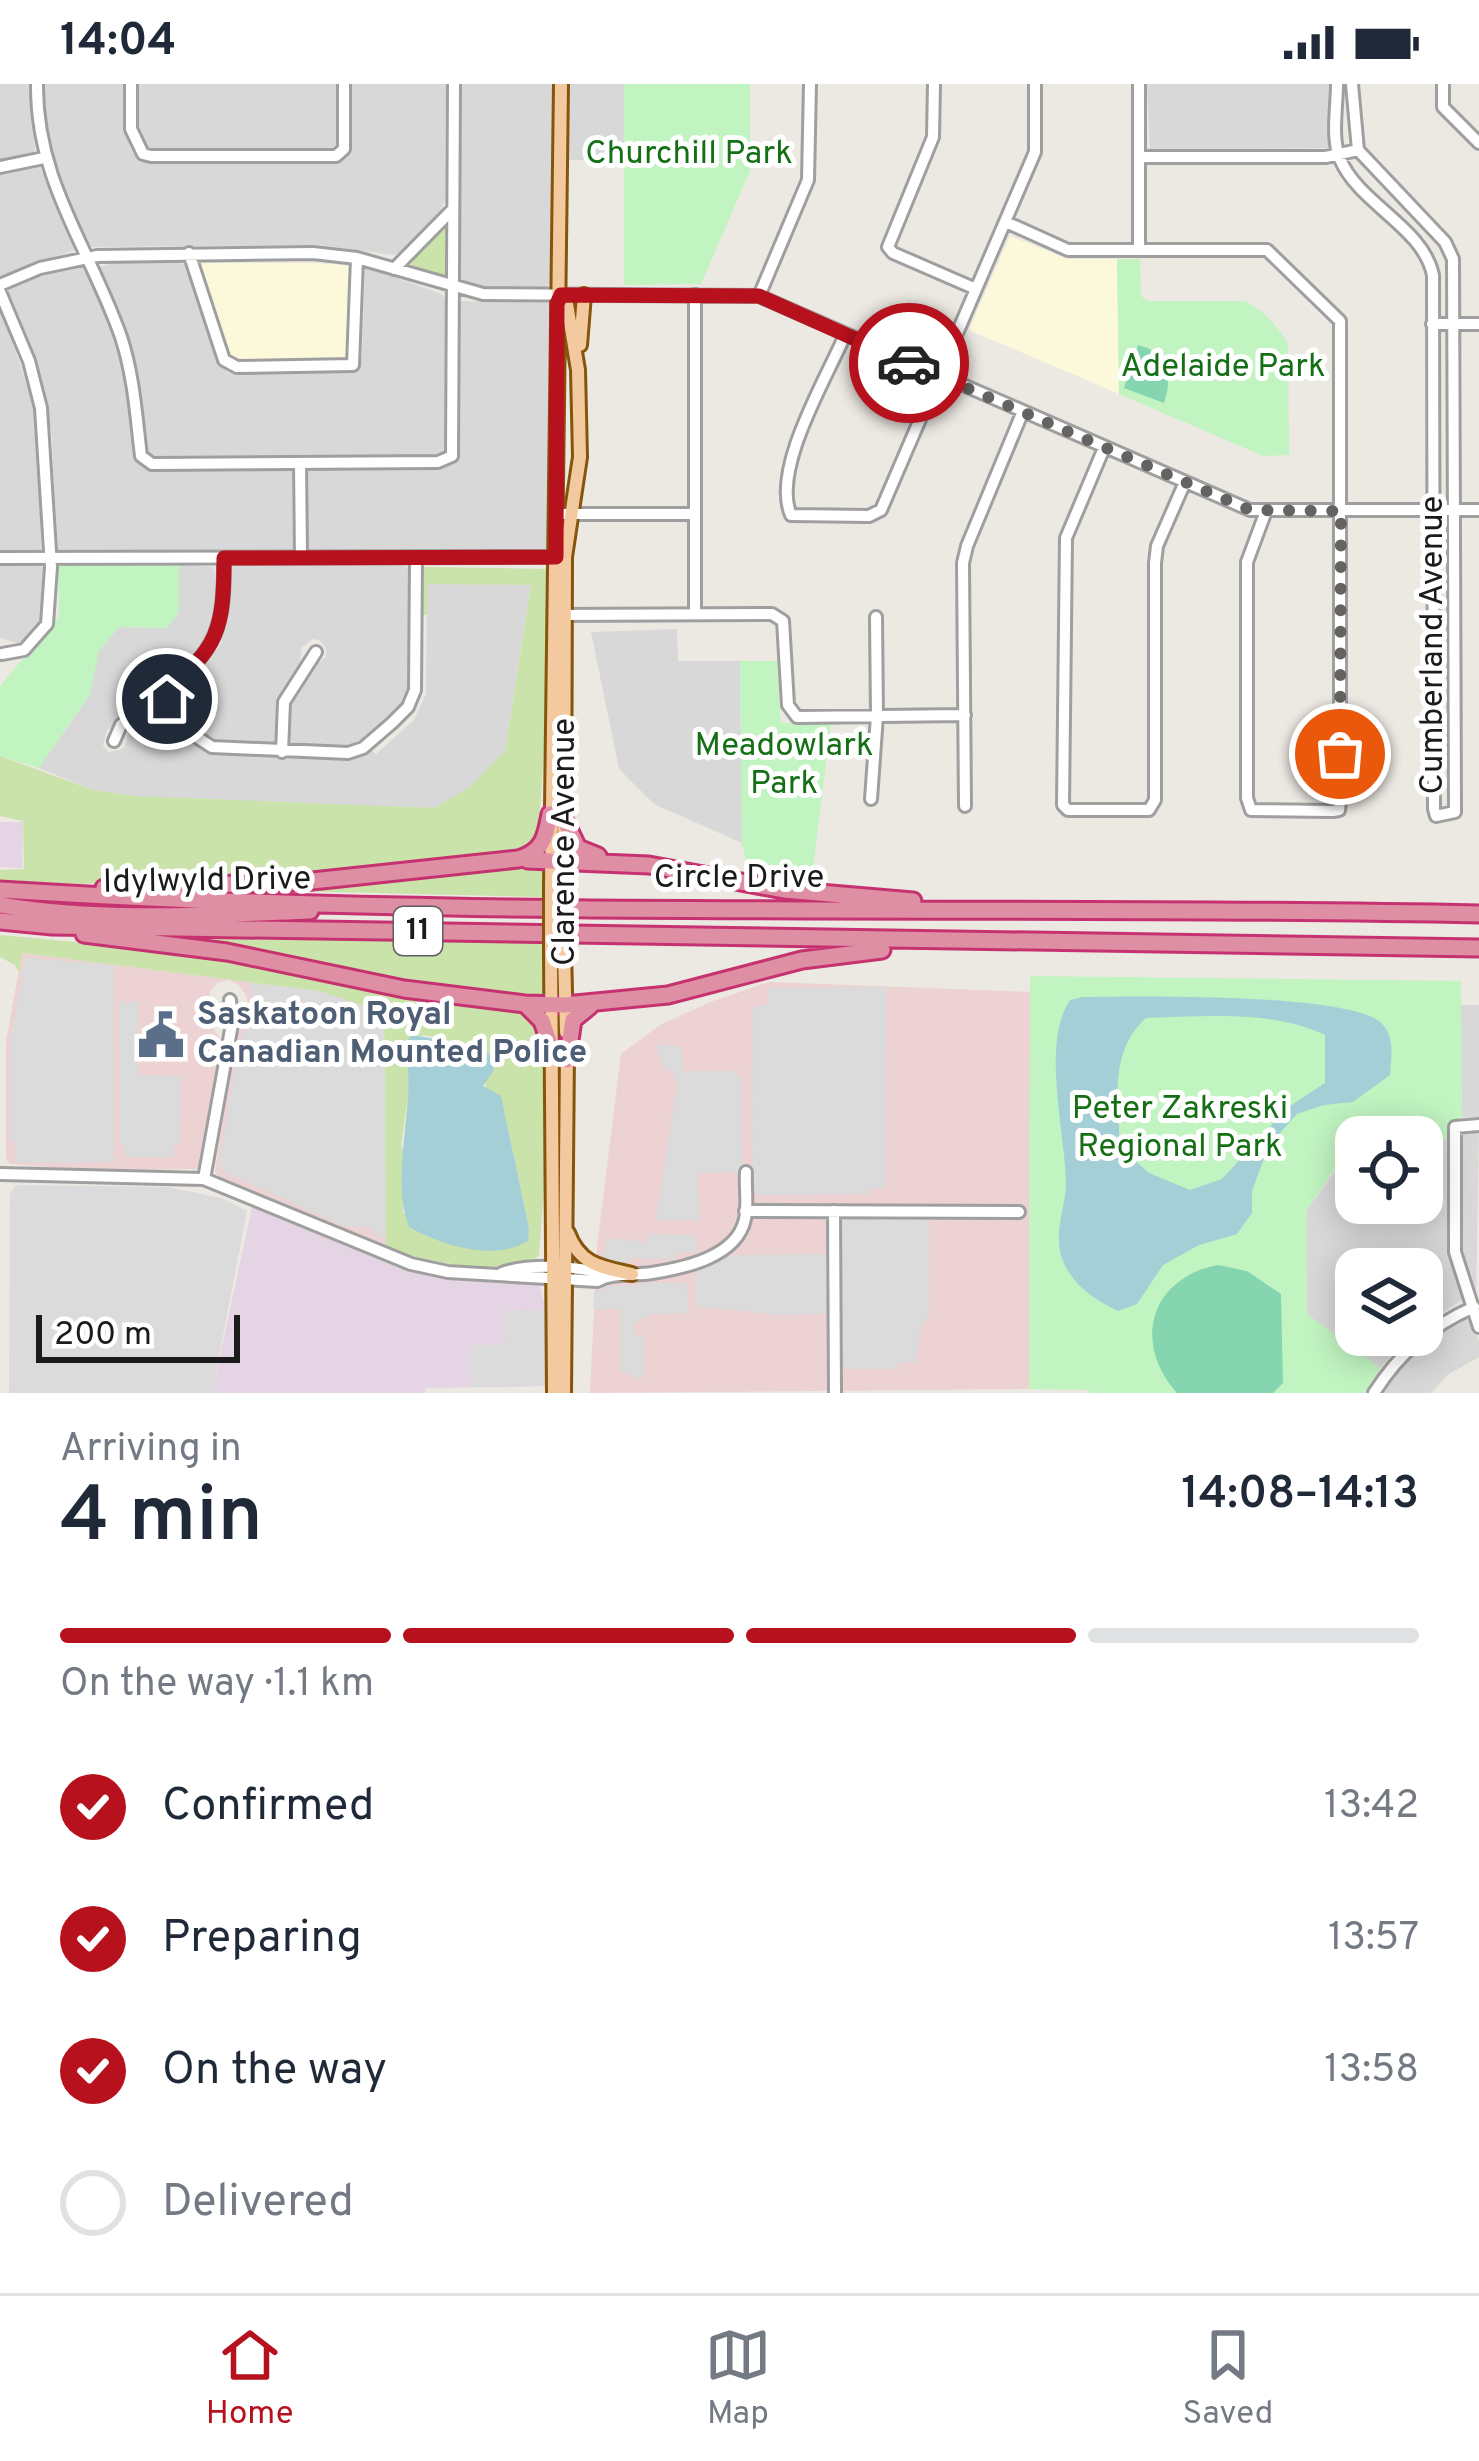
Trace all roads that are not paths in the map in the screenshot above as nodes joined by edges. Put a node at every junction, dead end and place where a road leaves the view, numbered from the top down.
1 (37, 84) edge
2 (131, 84) edge
3 (344, 84) edge
4 (454, 84) edge
5 (561, 84) edge
6 (810, 84) edge
7 (934, 84) edge
8 (1035, 84) edge
9 (1139, 84) edge
10 (1337, 84) edge
11 (1352, 84) edge
12 (1443, 84) edge
13 (1479, 143) edge
14 (1358, 150) junction
15 (1337, 155) junction
16 (1139, 157) junction
17 (44, 158) junction
18 (0, 167) edge
19 (453, 209) junction
20 (1006, 223) junction
21 (1139, 250) junction
22 (189, 253) junction
23 (88, 258) junction
24 (357, 258) junction
25 (394, 269) junction
26 (0, 288) edge
27 (453, 289) junction
28 (976, 290) junction
29 (561, 295) junction
30 (584, 295) junction
31 (695, 295) junction
32 (759, 296) junction
33 (1432, 324) junction
34 (1455, 324) junction
35 (1479, 324) edge
36 (845, 334) junction
37 (578, 370) junction
38 (940, 376) junction
39 (1023, 411) junction
40 (1104, 448) junction
41 (300, 463) junction
42 (1185, 482) junction
43 (1433, 510) junction
44 (1455, 510) junction
45 (1265, 511) junction
46 (1341, 511) junction
47 (1479, 511) edge
48 (565, 514) junction
49 (695, 514) junction
50 (301, 557) junction
51 (561, 557) junction
52 (0, 558) edge
53 (50, 558) junction
54 (224, 558) junction
55 (416, 558) junction
56 (695, 614) junction
57 (562, 615) junction
58 (876, 616) dead end
59 (316, 652) dead end
60 (2, 654) edge
61 (141, 676) dead end
62 (159, 694) junction
63 (878, 716) junction
64 (965, 716) junction
65 (114, 741) dead end
66 (282, 752) junction
67 (871, 800) dead end
68 (965, 806) dead end
69 (550, 814) junction
70 (566, 824) junction
71 (558, 859) junction
72 (488, 861) junction
73 (624, 863) junction
74 (0, 890) edge
75 (26, 891) junction
76 (415, 904) junction
77 (0, 905) edge
78 (958, 910) junction
79 (1479, 914) edge
80 (0, 921) edge
81 (52, 926) junction
82 (1051, 942) junction
83 (1479, 948) edge
84 (230, 1000) dead end
85 (600, 1003) junction
86 (525, 1004) junction
87 (558, 1005) junction
88 (549, 1041) junction
89 (567, 1060) junction
90 (1479, 1125) edge
91 (746, 1172) dead end
92 (0, 1174) edge
93 (204, 1179) junction
94 (745, 1211) junction
95 (834, 1211) junction
96 (1019, 1212) dead end
97 (565, 1224) junction
98 (559, 1274) junction
99 (632, 1274) junction
100 (1476, 1307) edge
101 (1479, 1327) edge
102 (554, 1393) edge
103 (569, 1393) edge
104 (835, 1393) edge
105 (1374, 1393) edge

1 - 17 street
2 - 3 street
4 - 19 street
5 - 29 main road, Clarence Avenue
6 - 32 street
7 - 28 street
8 - 20 street
9 - 16 street
10 - 15 street
11 - 14 street
12 - 13 street
14 - 15 street
14 - 34 street, Cumberland Avenue
15 - 16 street
15 - 33 street, Cumberland Avenue
16 - 21 street
17 - 18 street
17 - 23 street
19 - 25 street
19 - 27 street
20 - 21 street
20 - 28 street
21 - 46 street
22 - 23 street
22 - 24 street
22 - 24 street
23 - 26 street
23 - 41 street
24 - 25 street
25 - 27 street
26 - 53 street
27 - 29 street
27 - 41 street
28 - 38 street
29 - 30 street
29 - 37 main road, Clarence Avenue
29 - 48 main road, Clarence Avenue
30 - 31 street
30 - 37 main road
31 - 32 street
31 - 49 street
32 - 36 street
33 - 34 street
33 - 43 street, Cumberland Avenue
34 - 35 street
34 - 44 street, Cumberland Avenue
36 - 38 street
36 - 38 street
37 - 48 main road, Clarence Avenue
38 - 39 street
39 - 40 street
39 - 64 street
40 - 42 street
40 - 42 street
41 - 50 street
42 - 45 street
43 - 44 street
43 - 44 street, Cumberland Avenue
43 - 46 street
44 - 47 street
45 - 46 street
45 - 46 street
48 - 49 street
48 - 51 main road, Clarence Avenue
49 - 56 street
50 - 54 street
50 - 55 street
51 - 55 street
51 - 57 main road, Clarence Avenue
52 - 53 street
53 - 54 street
53 - 60 street
54 - 62 street
55 - 66 street
56 - 57 street
56 - 63 street
57 - 69 main road, Clarence Avenue
57 - 70 main road, Clarence Avenue
58 - 63 street
59 - 66 street
61 - 62 street
62 - 65 street
62 - 66 street
63 - 64 street
63 - 67 street
64 - 68 street
69 - 71 main road, Clarence Avenue
69 - 72 highway
70 - 71 main road, Clarence Avenue
70 - 73 highway
71 - 72 highway
71 - 73 highway
71 - 87 main road, Clarence Avenue, bridge
72 - 75 highway
73 - 78 highway
74 - 75 highway, Circle Drive / 11
75 - 76 highway, Circle Drive / 11
76 - 77 highway, Idylwyld Drive / 11
76 - 78 highway, Circle Drive / 11
78 - 79 highway, Circle Drive / 11
80 - 81 highway, Circle Drive / 11
81 - 82 highway, Circle Drive / 11
81 - 86 highway
82 - 83 highway, Circle Drive / 11
82 - 85 highway
84 - 93 street
85 - 87 highway
85 - 89 highway
86 - 87 highway
86 - 88 highway
87 - 88 main road, Clarence Avenue
87 - 89 main road, Clarence Avenue
88 - 98 main road, Clarence Avenue
89 - 97 main road, Clarence Avenue
90 - 100 street
91 - 94 street
92 - 93 street
93 - 98 street
94 - 95 street
94 - 99 street
95 - 96 street
95 - 104 street
97 - 98 main road, Clarence Avenue
97 - 99 main road
98 - 99 street
98 - 102 main road, Clarence Avenue
98 - 103 main road, Clarence Avenue
100 - 101 street
100 - 105 street

